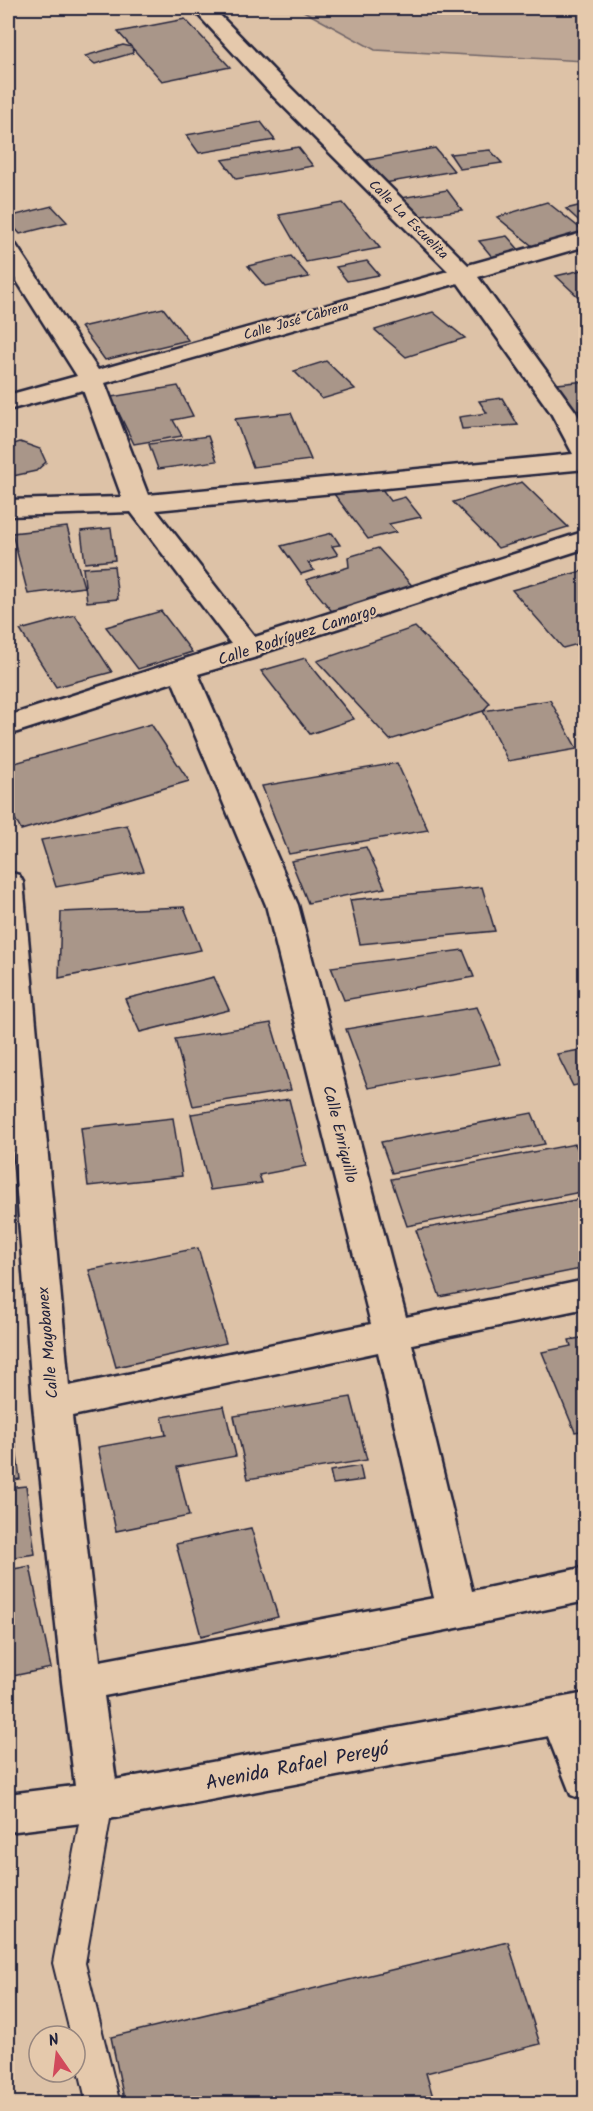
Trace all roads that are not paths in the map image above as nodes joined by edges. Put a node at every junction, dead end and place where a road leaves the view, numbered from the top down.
1 (202, 8) edge
2 (585, 239) edge
3 (8, 250) edge
4 (463, 273) junction
5 (91, 378) junction
6 (8, 403) edge
7 (585, 454) edge
8 (585, 461) edge
9 (138, 504) junction
10 (8, 508) edge
11 (585, 539) edge
12 (250, 650) junction
13 (183, 671) junction
14 (8, 726) edge
15 (8, 882) edge
16 (585, 1294) edge
17 (392, 1335) junction
18 (52, 1405) junction
19 (585, 1584) edge
20 (457, 1611) junction
21 (82, 1682) junction
22 (573, 1713) edge
23 (585, 1782) edge
24 (98, 1802) junction
25 (8, 1813) edge
26 (104, 2103) edge

1 - 4 street, Calle La Escuelita
2 - 4 street, Calle José Cabrera
3 - 5 street
4 - 5 street, Calle José Cabrera
4 - 7 street, Calle La Escuelita
5 - 6 street, Calle José Cabrera
5 - 9 street
8 - 9 street
9 - 10 street
9 - 12 street
11 - 12 street, Calle Rodríguez Camargo
12 - 13 street, Calle Rodríguez Camargo
13 - 14 street, Calle Rodríguez Camargo
13 - 17 street, Calle Enriquillo
15 - 18 street, Calle Mayobanex
16 - 17 street
17 - 18 street
17 - 20 street, Calle Enriquillo
18 - 21 street, Calle Mayobanex
19 - 20 street
20 - 21 street
21 - 24 street, Calle Mayobanex
22 - 23 street
22 - 24 street, Avenida Rafael Pereyó
24 - 25 street, Avenida Rafael Pereyó
24 - 26 lane

